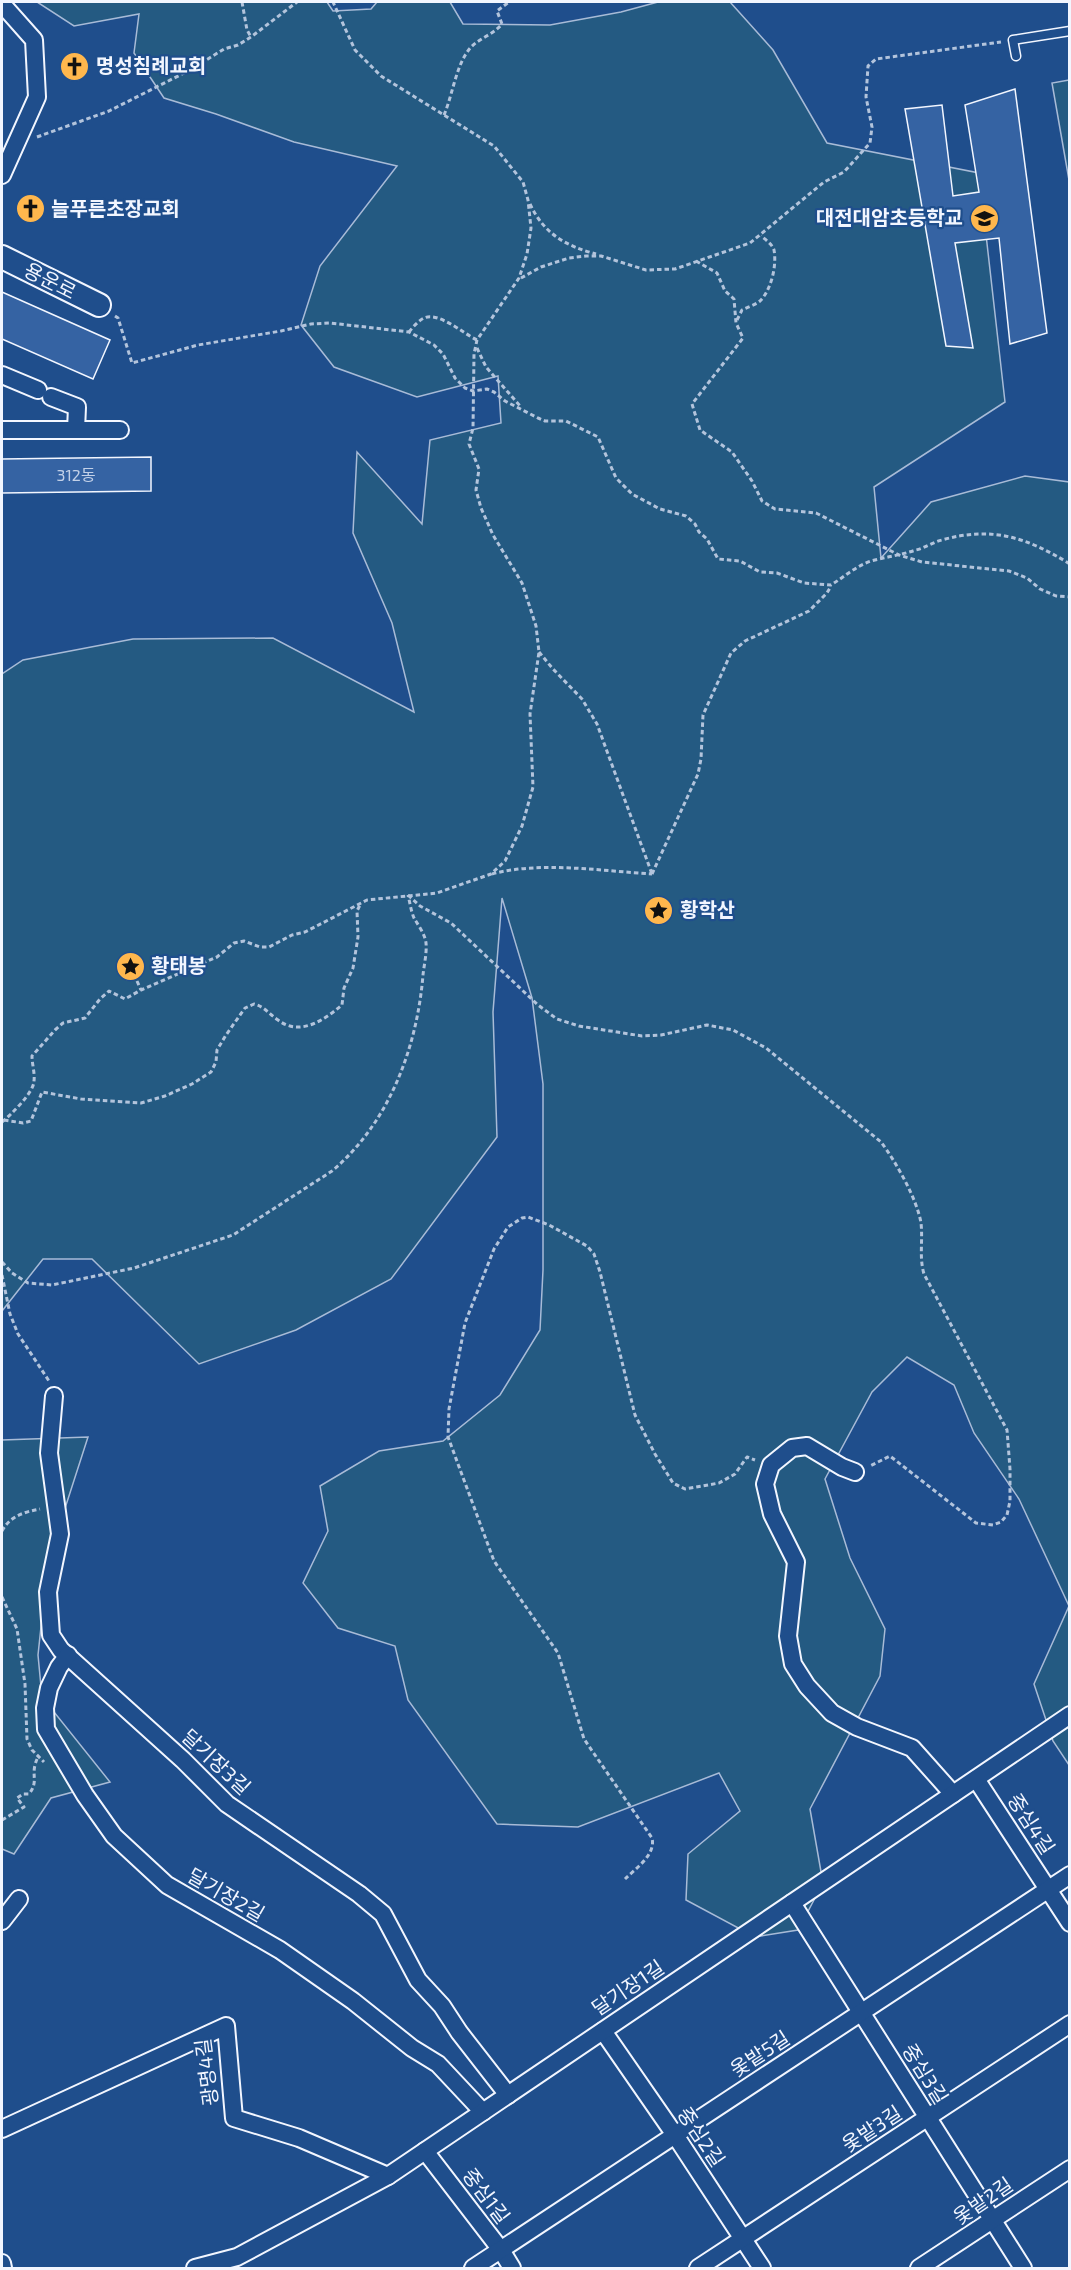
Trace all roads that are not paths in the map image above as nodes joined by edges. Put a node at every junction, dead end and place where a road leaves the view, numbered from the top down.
1 (2, 4) edge
2 (1070, 31) edge
3 (1016, 56) dead end
4 (2, 175) edge
5 (2, 257) edge
6 (99, 306) road end
7 (2, 375) edge
8 (2, 430) edge
9 (76, 430) junction
10 (120, 430) dead end
11 (54, 1396) road end
12 (855, 1472) road end
13 (68, 1655) junction
14 (1070, 1716) edge
15 (976, 1779) junction
16 (953, 1794) junction
17 (1070, 1875) edge
18 (1048, 1889) junction
19 (19, 1899) dead end
20 (792, 1903) junction
21 (2, 1921) edge
22 (1070, 1923) edge
23 (861, 2013) junction
24 (1070, 2024) edge
25 (603, 2031) junction
26 (508, 2095) junction
27 (483, 2112) junction
28 (927, 2118) junction
29 (2, 2129) edge
30 (675, 2135) junction
31 (425, 2151) junction
32 (1070, 2169) edge
33 (388, 2176) junction
34 (992, 2220) junction
35 (743, 2239) junction
36 (501, 2250) junction
37 (2, 2263) edge
38 (241, 2263) edge
39 (3, 2268) edge
40 (195, 2268) edge
41 (474, 2268) edge
42 (512, 2268) edge
43 (698, 2268) edge
44 (762, 2268) edge
45 (919, 2268) edge
46 (1023, 2268) edge

1 - 4 street
2 - 3 lane
5 - 6 main road, 용운로
7 - 9 street
8 - 9 street
9 - 10 street
11 - 13 street, 달기장3길
12 - 16 street
13 - 26 street, 달기장3길
13 - 27 street, 달기장2길
14 - 15 street, 달기장1길
15 - 16 street, 달기장1길
15 - 18 street, 중심4길
16 - 20 street, 달기장1길
17 - 18 street, 옻밭5길
18 - 22 street, 중심4길
18 - 23 street, 옻밭5길
19 - 21 street
20 - 23 street, 중심3길
20 - 25 street, 달기장1길
23 - 28 street, 중심3길
23 - 30 street, 옻밭5길
24 - 28 street, 옻밭3길
25 - 26 street, 달기장1길
25 - 30 street, 중심2길
26 - 27 street, 달기장1길
27 - 31 street, 달기장1길
28 - 34 street, 중심3길
28 - 35 street, 옻밭3길
29 - 33 street, 광명4길
30 - 35 street, 중심2길
30 - 36 street, 옻밭5길
31 - 33 street, 달기장1길
31 - 36 street, 중심1길
32 - 34 street, 옻밭2길
33 - 38 street, 달기장1길
34 - 45 street, 옻밭2길
34 - 46 street, 중심3길
35 - 43 street, 옻밭3길
35 - 44 street, 중심2길
36 - 41 street, 옻밭5길
36 - 42 street, 중심1길
37 - 39 street
38 - 40 street, 달기장1길

